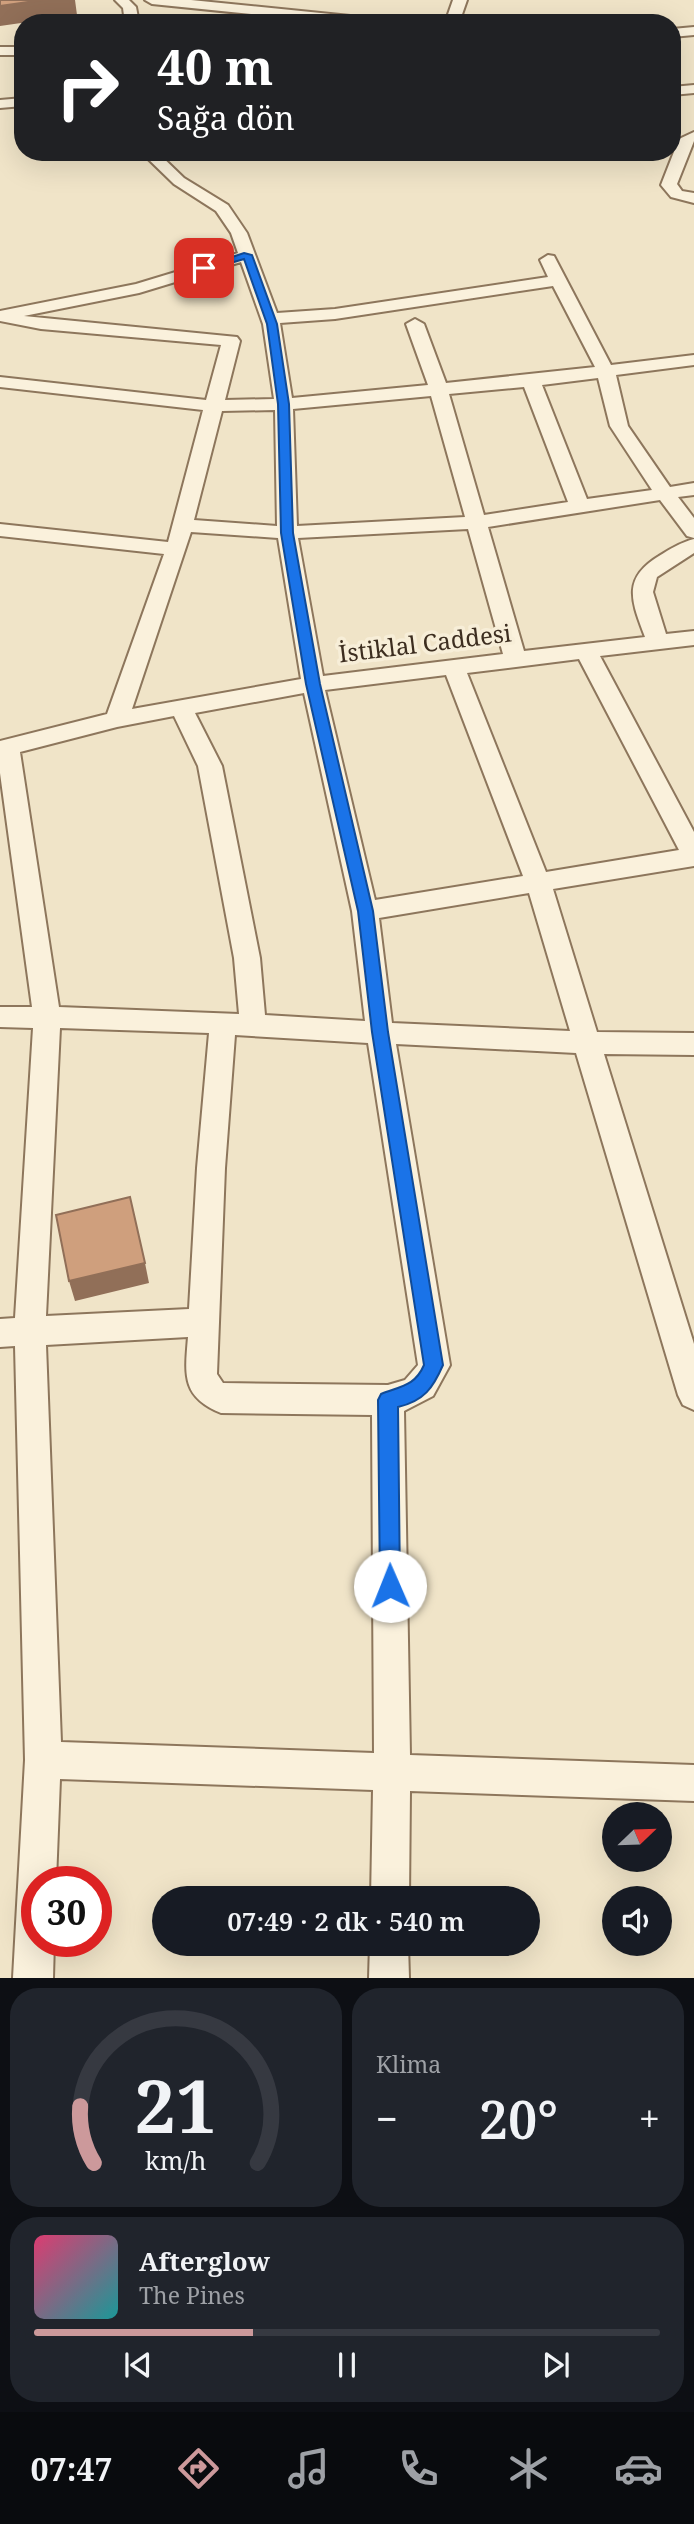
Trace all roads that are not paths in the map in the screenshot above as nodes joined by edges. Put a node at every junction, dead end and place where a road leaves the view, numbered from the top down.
1 (152, 0) edge
2 (291, 14) edge
3 (694, 136) edge
4 (681, 153) edge
5 (158, 161) edge
6 (678, 161) edge
7 (694, 198) edge
8 (247, 255) junction
9 (548, 260) dead end
10 (560, 279) junction
11 (0, 316) edge
12 (270, 319) junction
13 (415, 324) dead end
14 (694, 360) edge
15 (606, 372) junction
16 (531, 380) junction
17 (0, 382) edge
18 (439, 390) junction
19 (284, 404) junction
20 (214, 406) junction
21 (694, 489) edge
22 (666, 494) junction
23 (580, 507) junction
24 (478, 522) junction
25 (182, 525) junction
26 (0, 530) edge
27 (694, 532) edge
28 (287, 533) junction
29 (694, 545) edge
30 (176, 549) junction
31 (658, 642) junction
32 (691, 645) edge
33 (586, 651) junction
34 (515, 659) junction
35 (453, 666) junction
36 (313, 684) junction
37 (181, 707) junction
38 (117, 719) junction
39 (4, 748) edge
40 (694, 856) edge
41 (538, 882) junction
42 (365, 911) junction
43 (0, 1017) edge
44 (47, 1017) junction
45 (223, 1023) junction
46 (253, 1025) junction
47 (380, 1032) junction
48 (694, 1044) edge
49 (586, 1045) junction
50 (202, 1322) junction
51 (15, 1332) edge
52 (694, 1395) edge
53 (388, 1400) junction
54 (43, 1760) junction
55 (392, 1772) junction
56 (694, 1783) edge
57 (38, 1866) edge
58 (390, 1886) edge
59 (389, 1956) edge
60 (34, 1957) edge
61 (33, 1978) edge
62 (389, 1978) edge

1 - 2 street
3 - 4 lane
5 - 8 street
6 - 7 lane
8 - 11 street
8 - 12 street
9 - 10 street
10 - 12 street
10 - 15 street
11 - 20 street
12 - 19 street
13 - 18 street
14 - 15 street
15 - 16 street
15 - 22 street
16 - 18 street
16 - 23 street
17 - 20 street
18 - 19 street
18 - 24 street
19 - 20 street
19 - 28 street
20 - 25 street
21 - 22 street
22 - 23 street
22 - 27 street
23 - 24 street
24 - 28 street
24 - 34 street
25 - 28 street
25 - 30 street
26 - 30 street
28 - 36 street
29 - 31 street
30 - 38 street
31 - 32 street, İstiklal Caddesi
31 - 33 street, İstiklal Caddesi
33 - 34 street, İstiklal Caddesi
33 - 40 street
34 - 35 street, İstiklal Caddesi
35 - 36 street, İstiklal Caddesi
35 - 41 street
36 - 37 street, İstiklal Caddesi
36 - 42 street
37 - 38 street, İstiklal Caddesi
37 - 46 street
38 - 39 street, İstiklal Caddesi
39 - 44 street
40 - 41 street
41 - 42 street
41 - 49 street
42 - 47 street
43 - 44 street
44 - 45 street
44 - 51 street
45 - 46 street
45 - 50 street
46 - 47 street
47 - 49 street
47 - 53 street
48 - 49 street
49 - 52 street
50 - 51 street
50 - 53 street
51 - 54 street
53 - 55 street
54 - 55 street
54 - 57 street
55 - 56 street
55 - 58 street
59 - 62 street
60 - 61 street

